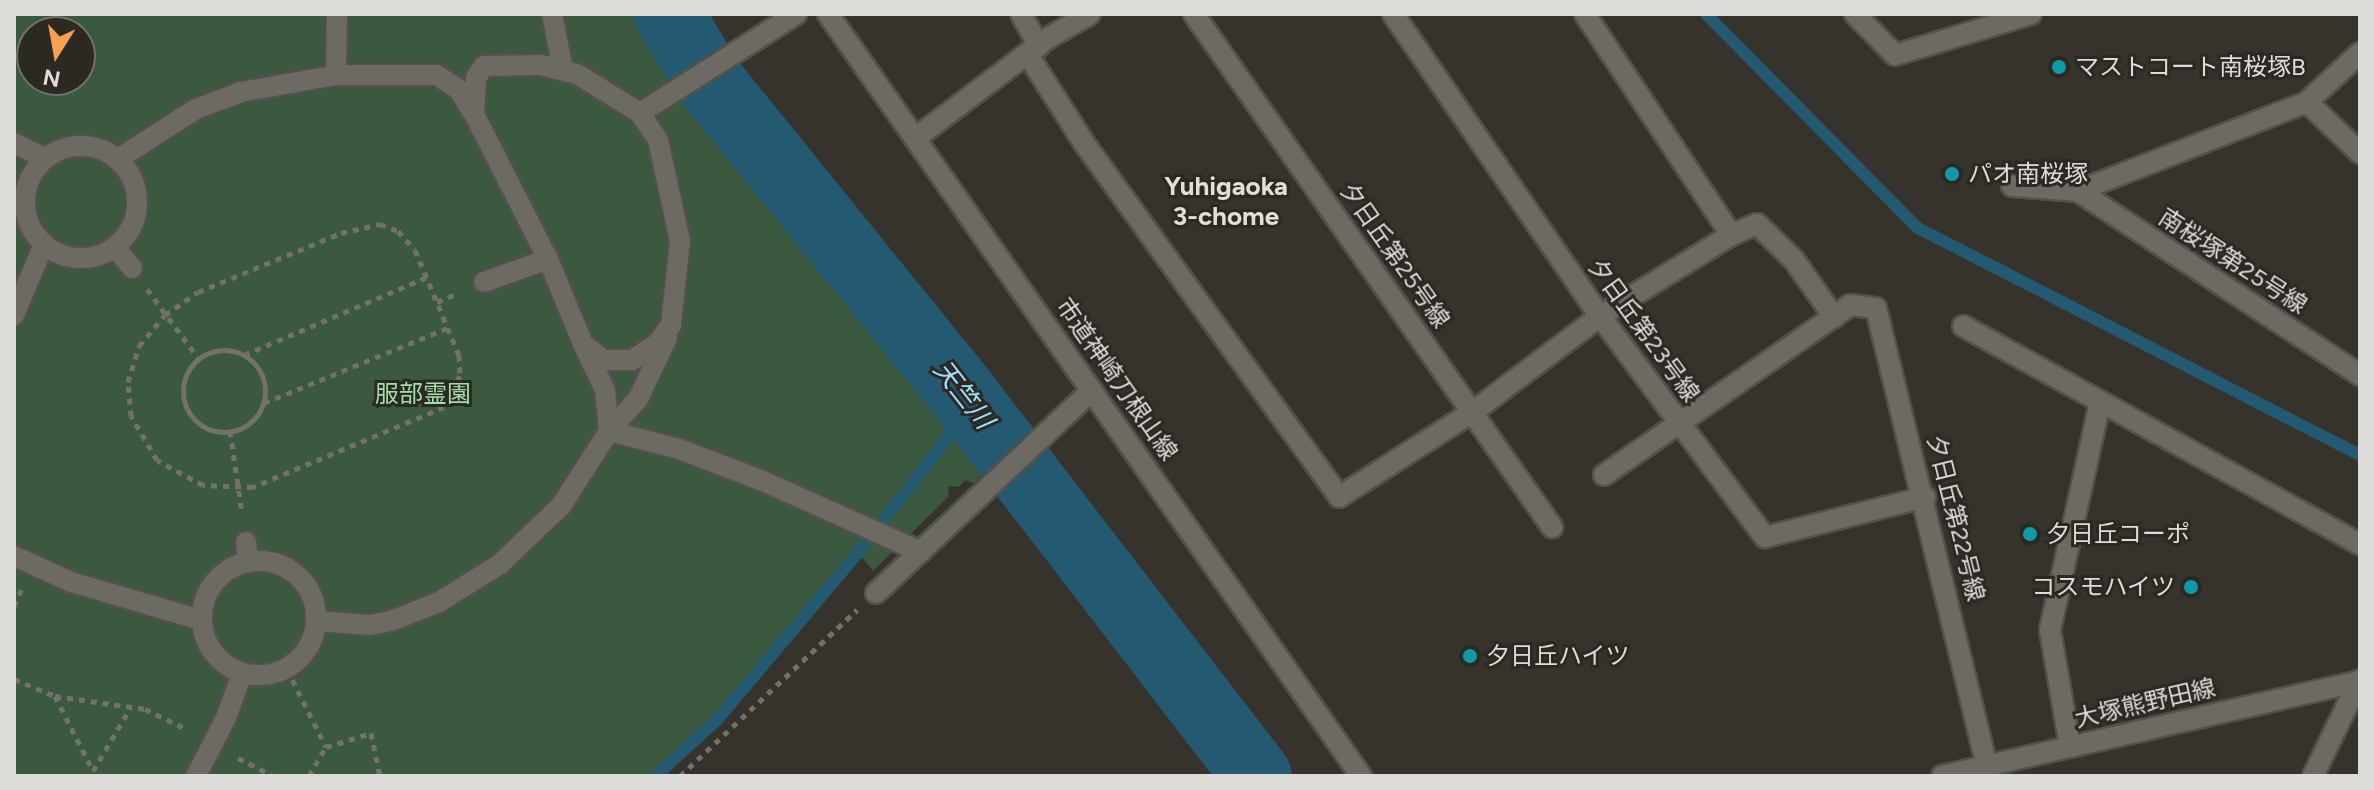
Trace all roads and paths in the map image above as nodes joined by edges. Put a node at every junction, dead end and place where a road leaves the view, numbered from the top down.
1 (337, 14) edge
2 (552, 14) edge
3 (796, 14) edge
4 (828, 14) edge
5 (1021, 14) edge
6 (1090, 14) edge
7 (1194, 14) edge
8 (1393, 14) edge
9 (1585, 14) edge
10 (1855, 14) edge
11 (2031, 14) edge
12 (1033, 50) junction
13 (2360, 53) edge
14 (484, 66) junction
15 (563, 70) junction
16 (421, 74) junction
17 (336, 75) junction
18 (2307, 102) junction
19 (640, 113) junction
20 (474, 114) junction
21 (917, 137) junction
22 (14, 143) edge
23 (2360, 153) edge
24 (45, 158) junction
25 (118, 159) junction
26 (2012, 186) dead end
27 (2078, 191) junction
28 (1731, 235) junction
29 (44, 244) junction
30 (115, 247) junction
31 (548, 259) junction
32 (132, 268) dead end
33 (427, 277) junction
34 (484, 282) dead end
35 (1842, 311) junction
36 (14, 315) edge
37 (165, 315) junction
38 (1600, 316) junction
39 (671, 325) junction
40 (1963, 326) dead end
41 (448, 328) junction
42 (583, 344) junction
43 (244, 355) junction
44 (199, 359) junction
45 (2360, 375) edge
46 (1092, 390) junction
47 (263, 403) junction
48 (2100, 403) junction
49 (1474, 411) junction
50 (1680, 424) junction
51 (230, 431) junction
52 (609, 431) junction
53 (1604, 475) dead end
54 (238, 488) junction
55 (1925, 497) junction
56 (1552, 527) dead end
57 (2360, 544) edge
58 (921, 552) junction
59 (14, 556) edge
60 (876, 593) joint
61 (201, 620) junction
62 (316, 621) junction
63 (287, 669) junction
64 (242, 673) junction
65 (14, 679) edge
66 (2360, 681) edge
67 (55, 696) junction
68 (131, 707) junction
69 (214, 745) junction
70 (2070, 746) junction
71 (326, 747) junction
72 (1987, 766) junction
73 (196, 776) edge
74 (273, 776) edge
75 (309, 776) edge
76 (380, 776) edge
77 (680, 776) edge
78 (1361, 776) edge
79 (1942, 776) edge
80 (2313, 776) edge

1 - 17 street
2 - 15 street
3 - 19 street
4 - 21 street, 市道神崎刀根山線
5 - 12 street
6 - 12 street
7 - 49 street, 夕日丘第25号線
8 - 38 street, 夕日丘第23号線
9 - 28 street
10 - 11 street
12 - 21 street
12 - 49 street
13 - 18 street
14 - 15 street
14 - 16 street
14 - 20 street
15 - 19 street
16 - 17 street
16 - 20 street
17 - 25 street
18 - 23 street
18 - 27 street
19 - 39 street
20 - 31 street
21 - 46 street, 市道神崎刀根山線
22 - 24 street
24 - 25 street
24 - 29 street
25 - 30 street
26 - 27 street
27 - 45 street, 南桜塚第25号線
28 - 35 street
28 - 38 street
29 - 30 street
29 - 36 street
30 - 32 street
31 - 34 street
31 - 42 street
33 - 37 path
33 - 41 path
33 - 43 path
35 - 50 street
35 - 55 street, 夕日丘第22号線
37 - 44 path
37 - 54 path
38 - 49 street
38 - 50 street, 夕日丘第23号線
39 - 42 street
39 - 52 street
40 - 48 street
41 - 47 path
41 - 54 path
42 - 52 street
43 - 44 path
43 - 47 path
44 - 51 path
46 - 58 street
46 - 78 street, 市道神崎刀根山線
47 - 51 path
48 - 57 street
48 - 70 street
49 - 56 street, 夕日丘第25号線
50 - 53 street
50 - 55 street, 夕日丘第23号線
51 - 54 path
52 - 58 street
52 - 62 street
55 - 72 street, 夕日丘第22号線
58 - 60 street
59 - 61 street
60 - 77 path
61 - 62 street
61 - 64 street
62 - 63 street
63 - 64 street
63 - 71 path
64 - 69 street
65 - 67 path
66 - 70 street, 大塚熊野田線
66 - 80 street
67 - 68 path
67 - 68 path
68 - 69 path
69 - 73 street
69 - 74 path
70 - 72 street, 大塚熊野田線
71 - 75 path
71 - 76 path
72 - 79 street, 大塚熊野田線

